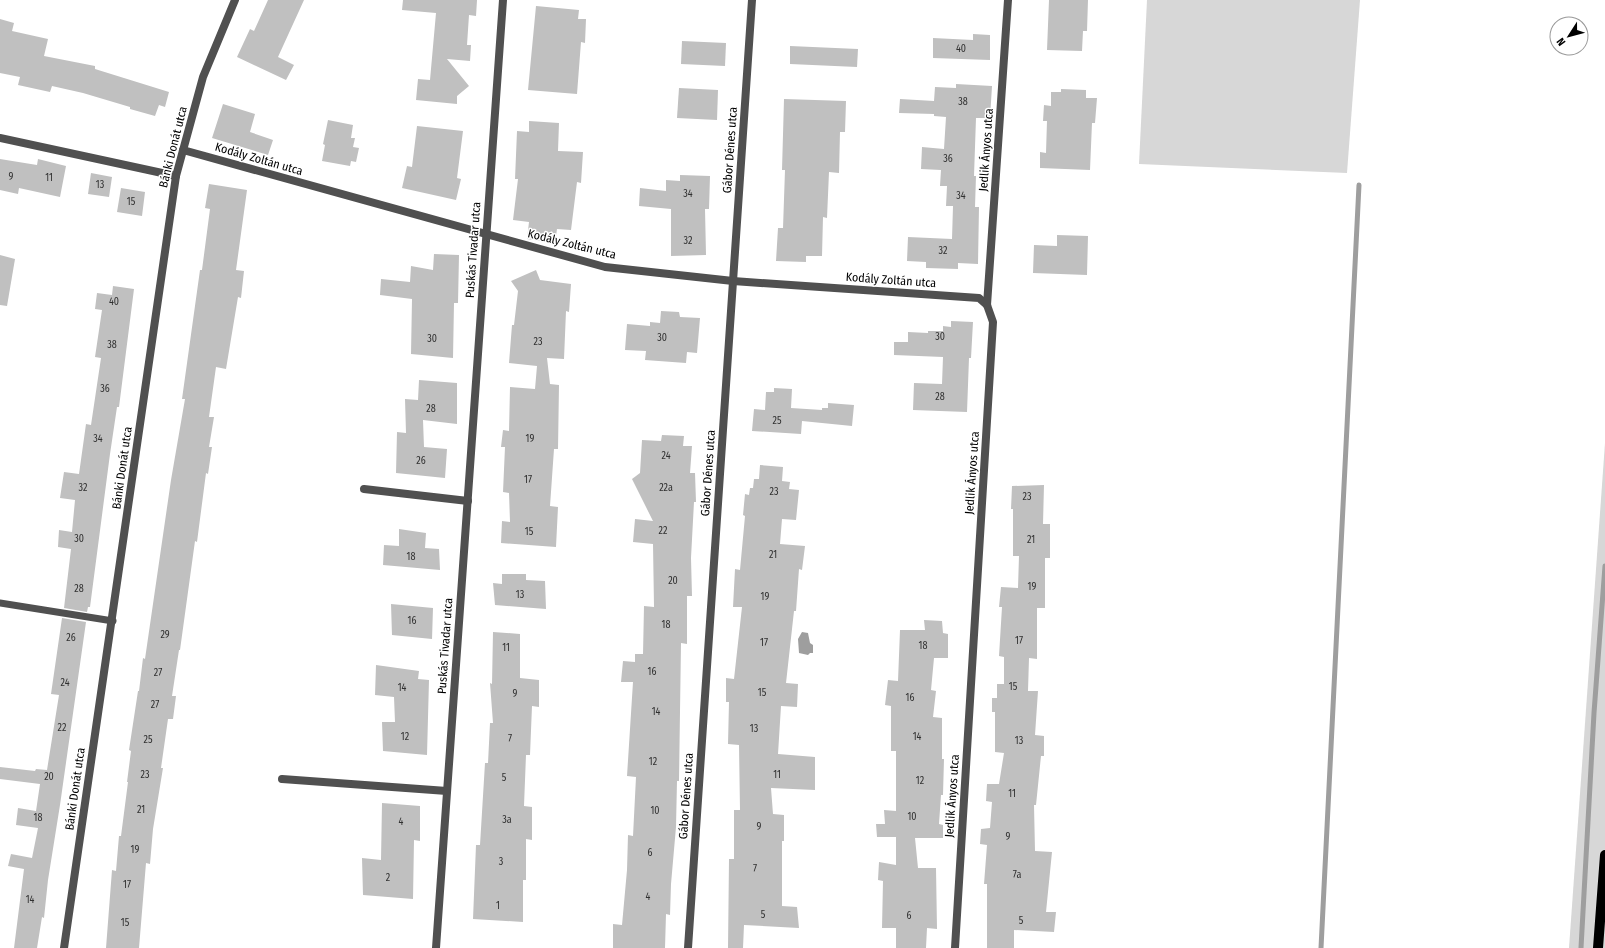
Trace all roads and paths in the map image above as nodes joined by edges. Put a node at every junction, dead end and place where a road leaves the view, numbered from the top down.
1 (235, 0) edge
2 (503, 0) edge
3 (752, 0) edge
4 (1008, 0) edge
5 (0, 138) edge
6 (183, 150) junction
7 (176, 176) junction
8 (486, 235) junction
9 (733, 281) junction
10 (987, 305) junction
11 (364, 489) dead end
12 (468, 501) junction
13 (0, 603) edge
14 (112, 621) junction
15 (282, 779) dead end
16 (447, 791) junction
17 (1605, 855) edge
18 (64, 948) edge
19 (436, 948) edge
20 (688, 948) edge
21 (954, 948) edge
22 (1598, 948) edge

1 - 6 street, Bánki Donát utca
2 - 8 street, Puskás Tivadar utca
3 - 9 street, Gábor Dénes utca
4 - 10 street, Jedlik Ányos utca
5 - 7 street
6 - 7 street, Bánki Donát utca
6 - 8 street, Kodály Zoltán utca
7 - 14 street, Bánki Donát utca
8 - 9 street, Kodály Zoltán utca
8 - 12 street, Puskás Tivadar utca
9 - 10 street, Kodály Zoltán utca
9 - 20 street, Gábor Dénes utca
10 - 21 street, Jedlik Ányos utca
11 - 12 street
12 - 16 street, Puskás Tivadar utca
13 - 14 lane
14 - 18 street, Bánki Donát utca
15 - 16 street
16 - 19 street, Puskás Tivadar utca
17 - 22 main road

